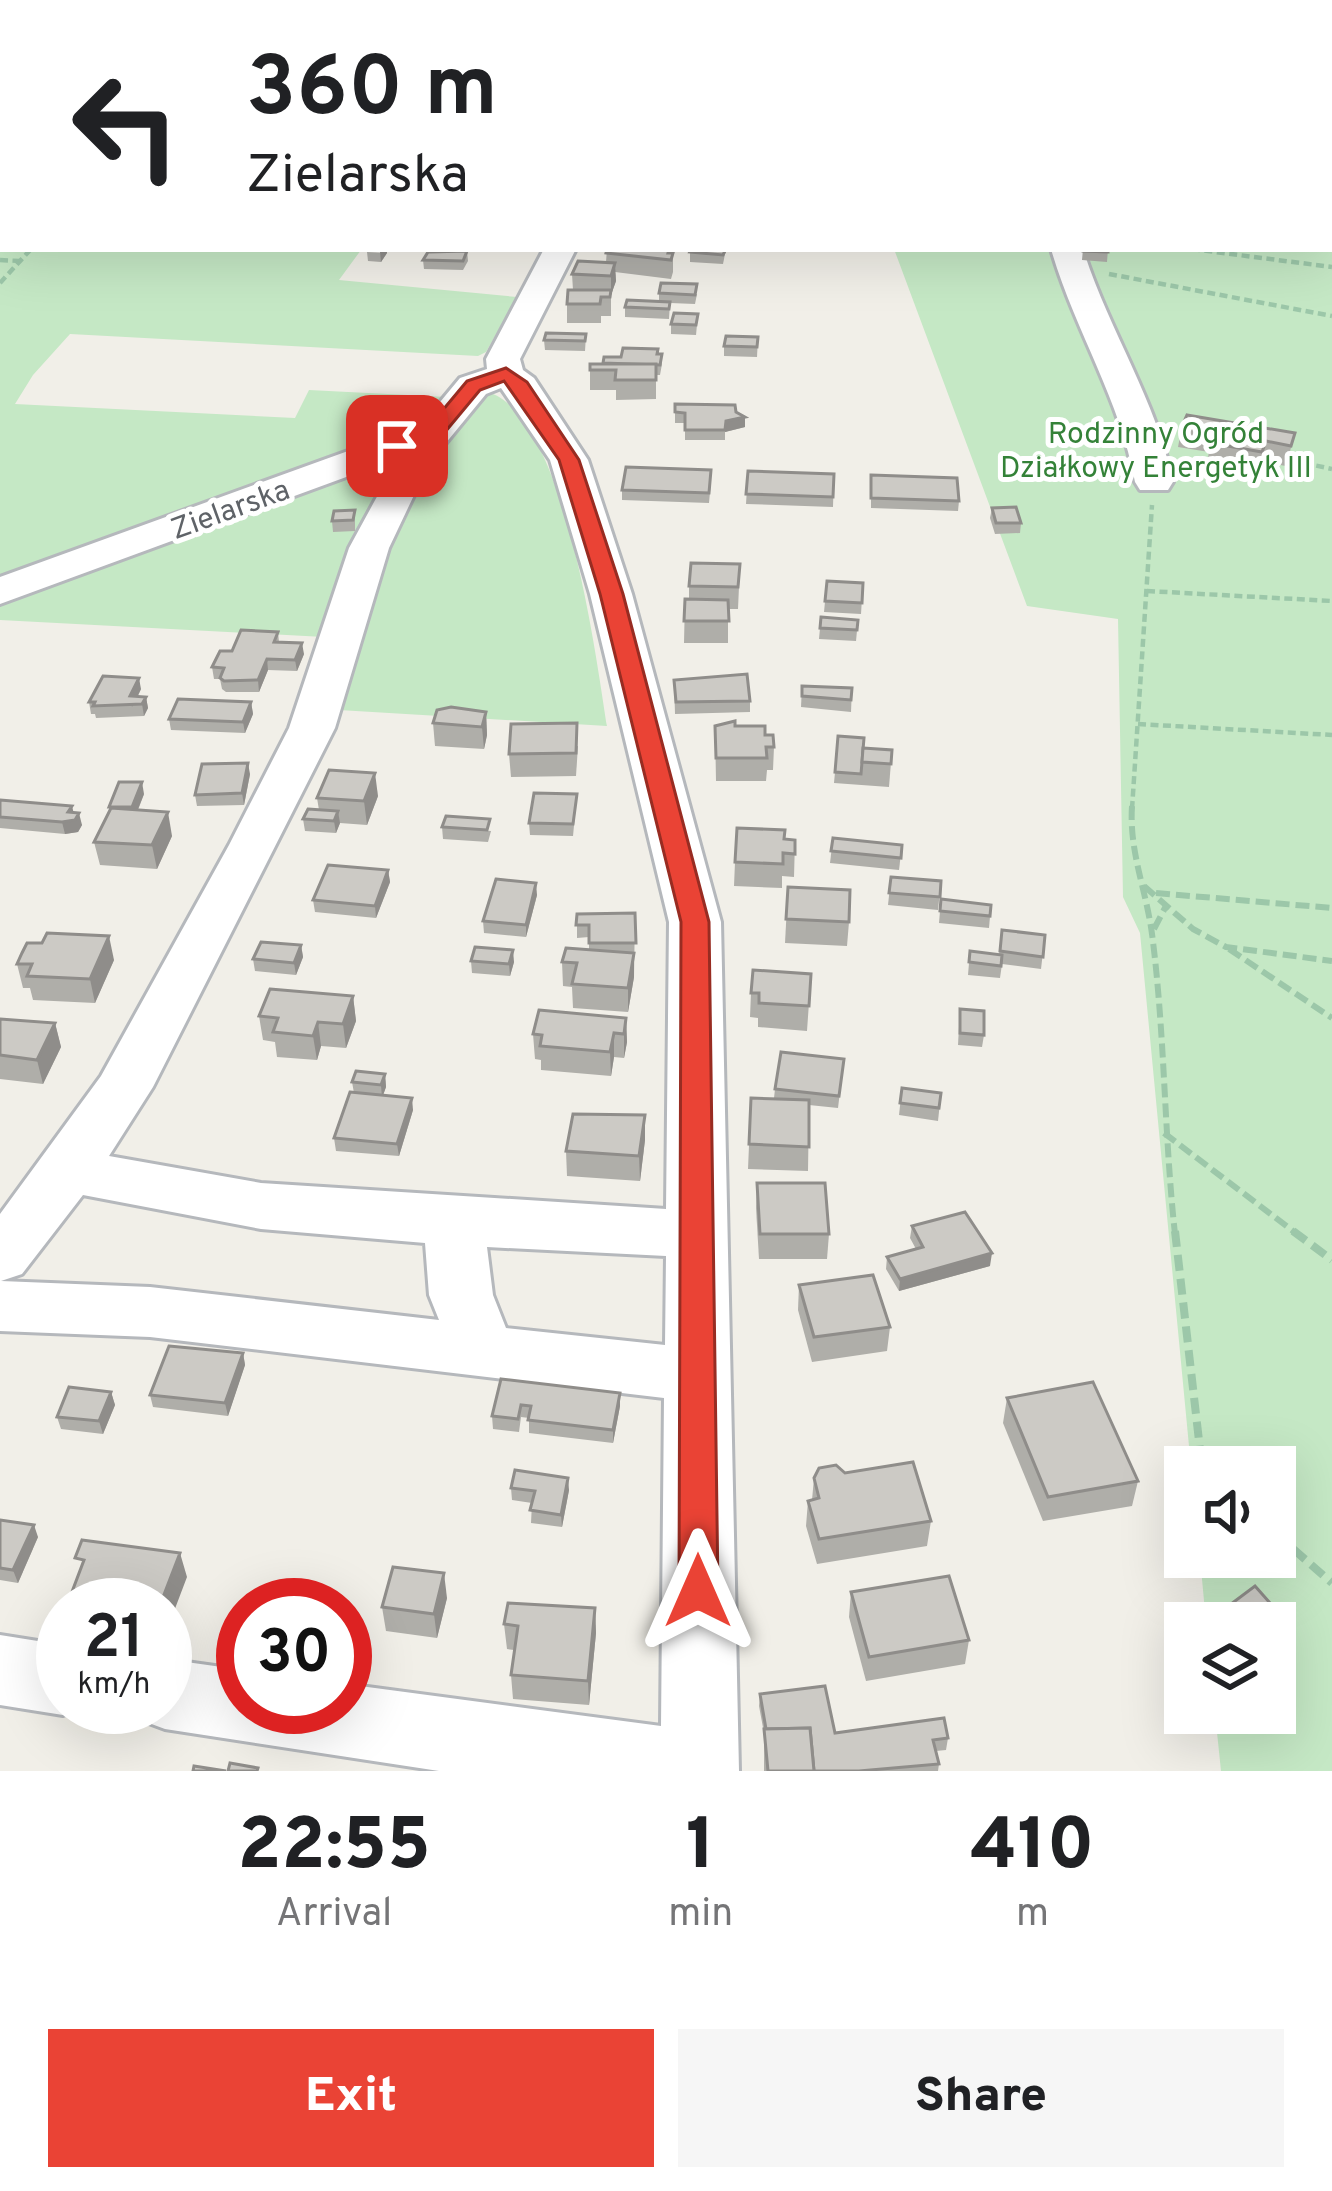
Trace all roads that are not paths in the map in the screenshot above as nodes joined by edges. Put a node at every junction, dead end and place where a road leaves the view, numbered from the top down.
1 (558, 252) edge
2 (1069, 258) edge
3 (506, 374) junction
4 (429, 439) junction
5 (1154, 482) road end
6 (0, 591) edge
7 (39, 1185) edge
8 (454, 1222) junction
9 (696, 1234) junction
10 (0, 1257) edge
11 (0, 1306) edge
12 (483, 1351) junction
13 (697, 1373) junction
14 (0, 1670) edge
15 (36, 1675) edge
16 (372, 1724) edge
17 (700, 1768) edge

1 - 3 street
2 - 5 street
3 - 4 street
3 - 9 street
4 - 6 street, Zielarska
4 - 7 street
7 - 8 street
7 - 10 street
8 - 9 street
8 - 12 street
9 - 13 street
11 - 12 street
12 - 13 street
13 - 17 street
14 - 15 street
16 - 17 street

